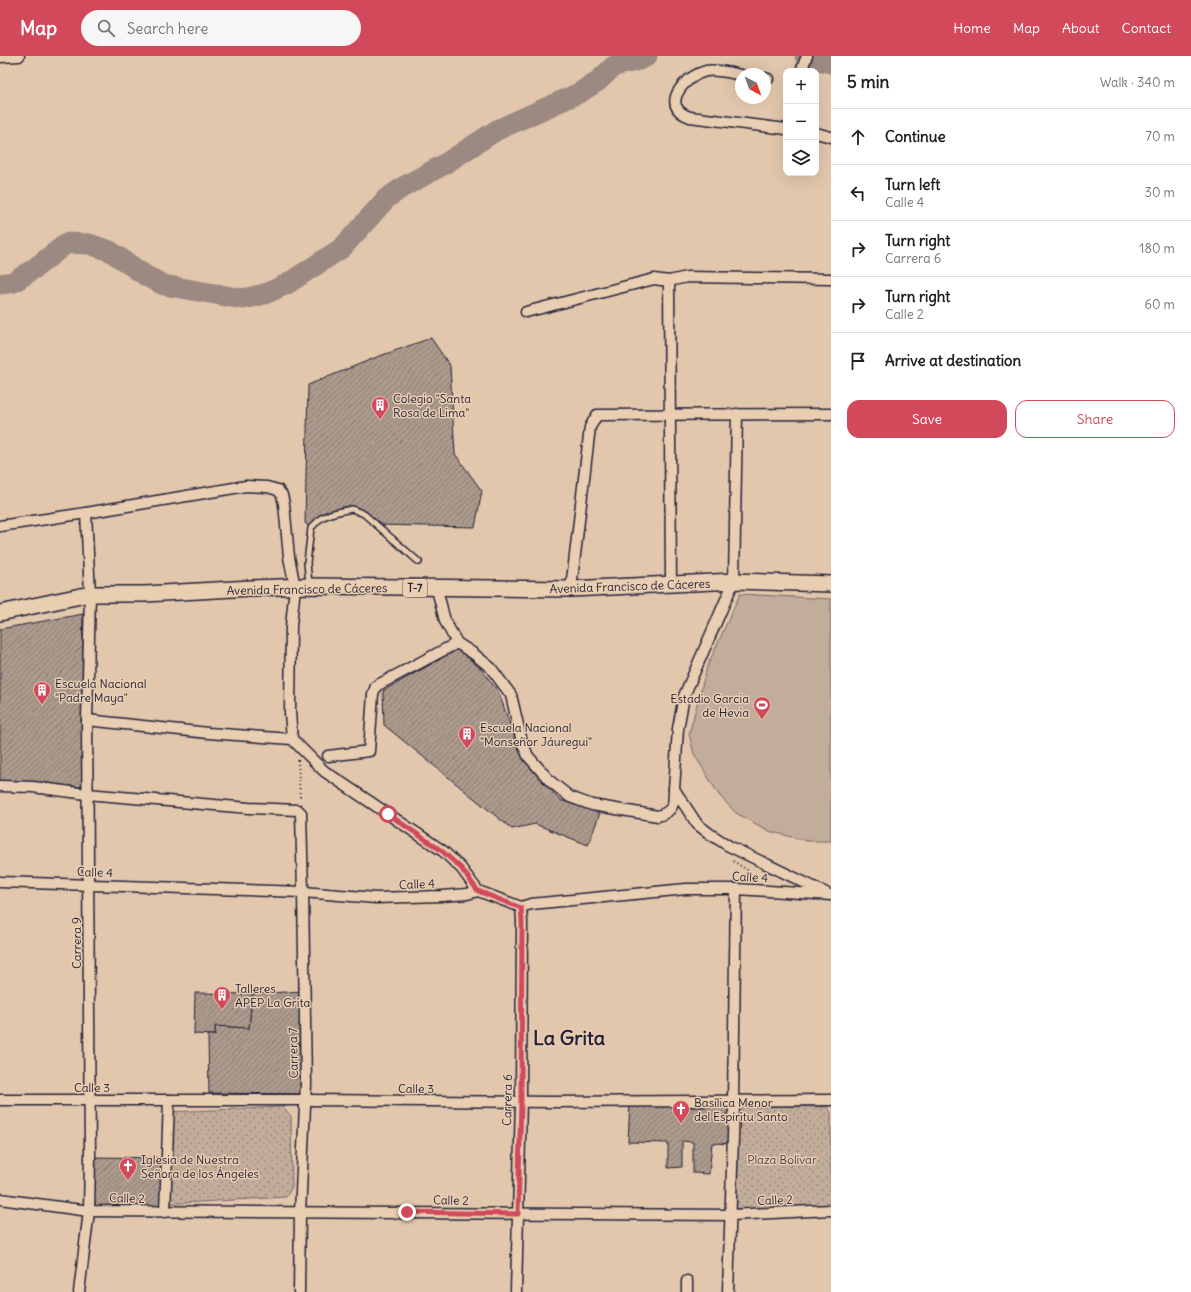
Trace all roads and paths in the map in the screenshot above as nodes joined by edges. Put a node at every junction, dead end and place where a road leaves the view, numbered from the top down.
1 (19, 56) edge
2 (806, 56) edge
3 (0, 57) edge
4 (802, 68) edge
5 (735, 74) edge
6 (783, 129) edge
7 (819, 134) edge
8 (831, 137) edge
9 (831, 279) edge
10 (669, 281) junction
11 (526, 312) dead end
12 (671, 414) junction
13 (737, 414) junction
14 (831, 414) edge
15 (86, 513) junction
16 (0, 526) edge
17 (419, 562) dead end
18 (734, 582) junction
19 (831, 584) edge
20 (671, 585) junction
21 (302, 586) junction
22 (437, 589) junction
23 (571, 590) junction
24 (90, 594) junction
25 (0, 613) edge
26 (457, 643) junction
27 (87, 720) junction
28 (294, 741) junction
29 (328, 756) dead end
30 (0, 786) edge
31 (674, 789) junction
32 (87, 794) junction
33 (301, 813) junction
34 (0, 882) edge
35 (88, 885) junction
36 (736, 889) junction
37 (478, 891) junction
38 (303, 892) junction
39 (831, 895) edge
40 (521, 908) junction
41 (0, 1100) edge
42 (90, 1100) junction
43 (169, 1100) junction
44 (306, 1100) junction
45 (831, 1100) edge
46 (733, 1101) junction
47 (521, 1102) junction
48 (0, 1199) edge
49 (831, 1210) edge
50 (89, 1211) junction
51 (165, 1212) junction
52 (300, 1213) junction
53 (518, 1214) junction
54 (731, 1215) junction
55 (687, 1281) dead end
56 (79, 1292) edge
57 (299, 1292) edge
58 (516, 1292) edge
59 (687, 1292) edge
60 (728, 1292) edge

1 - 3 street
2 - 4 street
5 - 6 street
7 - 8 street
9 - 10 street
10 - 11 street
10 - 12 street
12 - 13 street
12 - 20 street
12 - 23 street
13 - 14 street
13 - 18 street
15 - 16 street
15 - 21 street
15 - 24 street, Carrera 9
17 - 21 lane
18 - 19 main road, Avenida Francisco de Cáceres / T-7
18 - 20 main road, Avenida Francisco de Cáceres / T-7
18 - 31 street
20 - 23 main road, Avenida Francisco de Cáceres / T-7
21 - 22 main road, Avenida Francisco de Cáceres / T-7
21 - 24 main road, Avenida Francisco de Cáceres / T-7
21 - 28 street
22 - 23 main road, Avenida Francisco de Cáceres / T-7
22 - 26 street
24 - 25 main road, Avenida Francisco de Cáceres / T-7
24 - 27 street, Carrera 9
26 - 29 street
26 - 31 street
27 - 28 street
27 - 32 street, Carrera 9
28 - 33 path
28 - 37 street
30 - 32 street
31 - 39 street
32 - 33 street
32 - 35 street, Carrera 9
33 - 38 street, Carrera 7
34 - 35 street, Calle 4
35 - 38 street, Calle 4
35 - 42 street, Carrera 9
36 - 39 street, Calle 4
36 - 40 street, Calle 4
36 - 46 street
37 - 38 street, Calle 4
37 - 40 street
38 - 44 street, Carrera 7
40 - 47 street, Carrera 6
41 - 42 street, Calle 3
42 - 43 street, Calle 3
42 - 50 street, Carrera 9
43 - 44 street, Calle 3
43 - 51 street
44 - 47 street, Calle 3
44 - 52 street, Carrera 7
45 - 46 street, Calle 3
46 - 47 street, Calle 3
46 - 54 street
47 - 53 street, Carrera 6
48 - 50 street, Calle 2
49 - 54 street, Calle 2
50 - 51 street, Calle 2
50 - 56 street, Carrera 9
51 - 52 street, Calle 2
52 - 53 street, Calle 2
52 - 57 street, Carrera 7
53 - 54 street, Calle 2
53 - 58 street, Carrera 6
54 - 60 street
55 - 59 street

